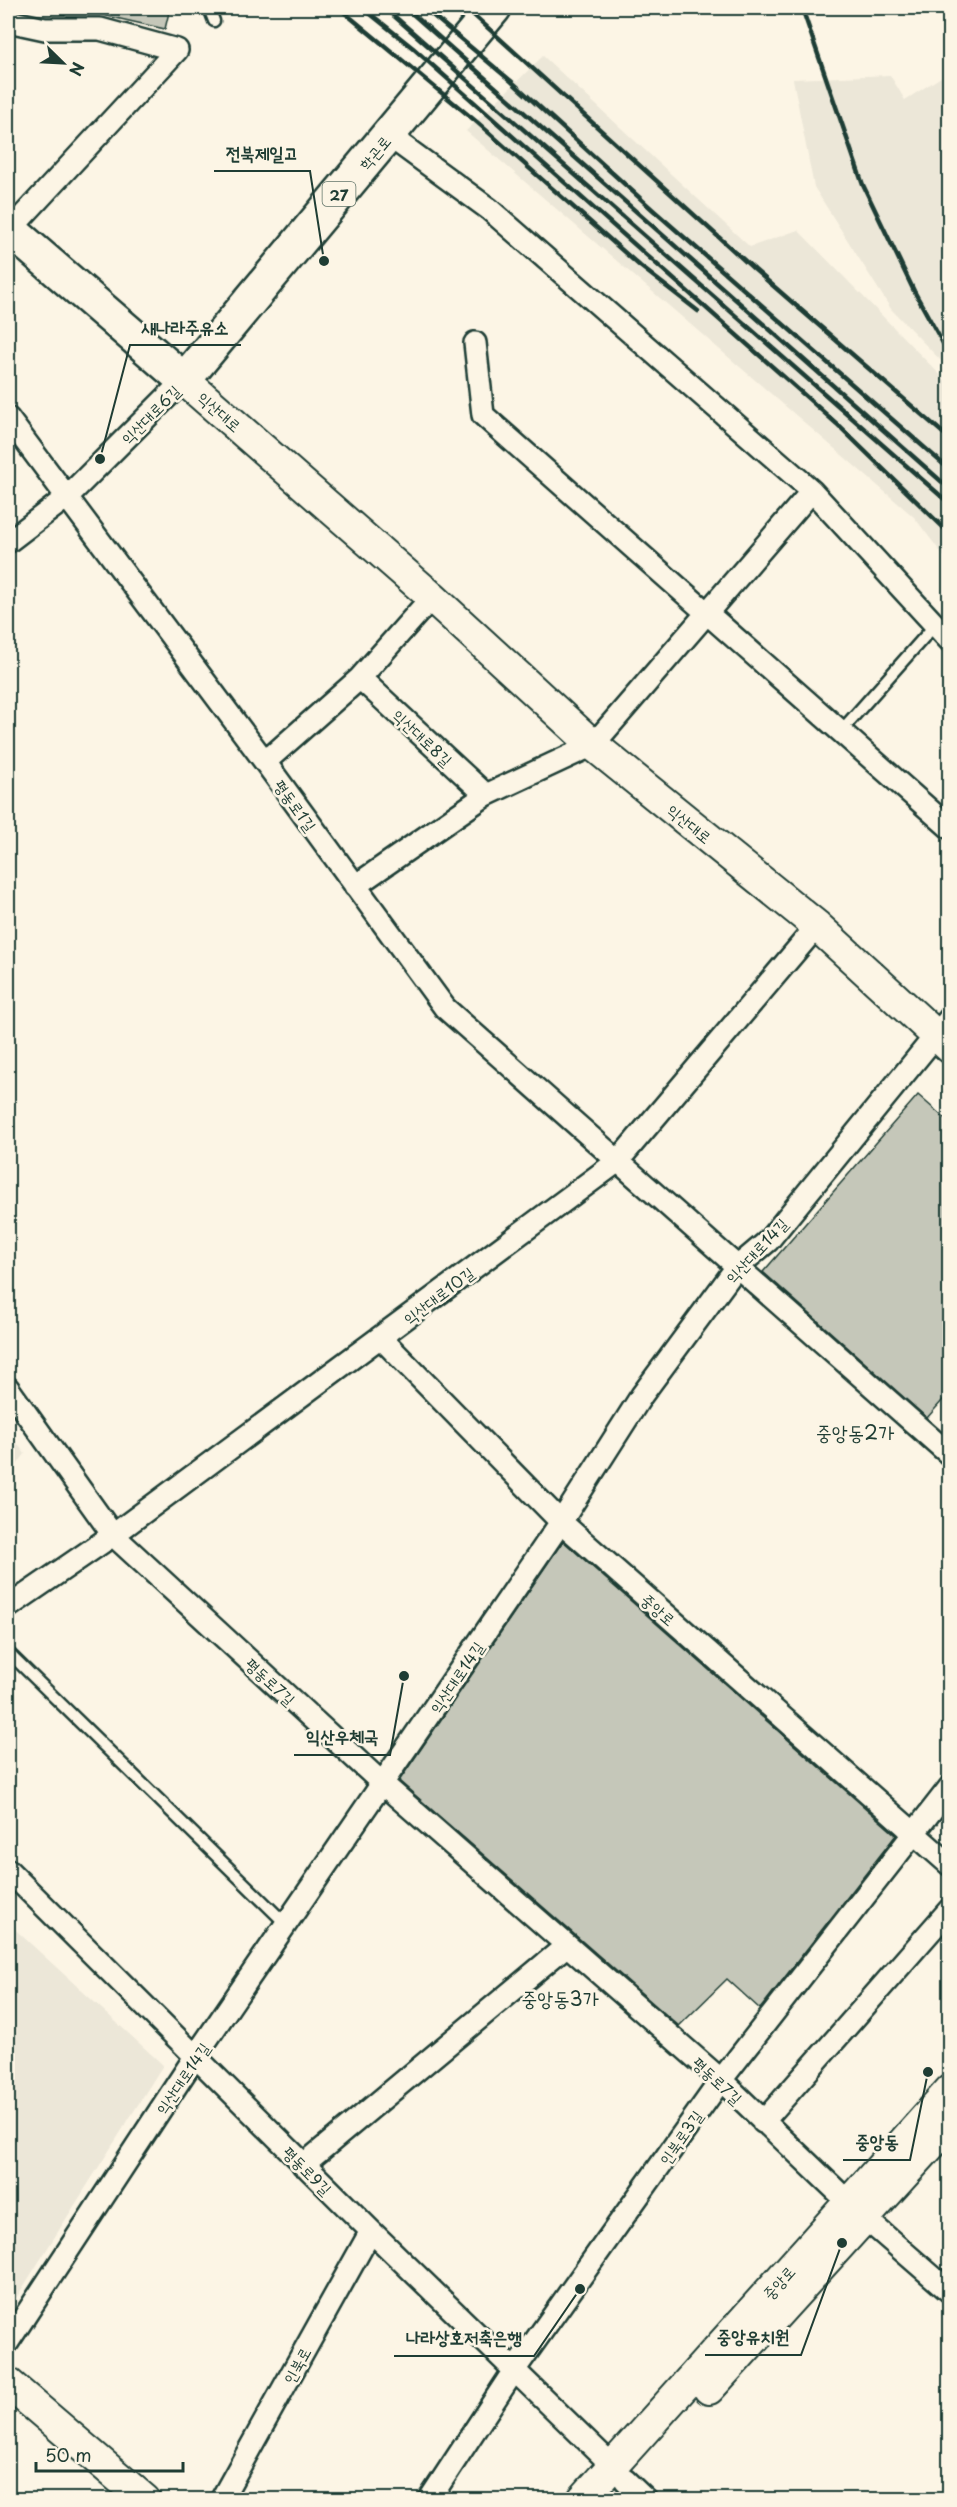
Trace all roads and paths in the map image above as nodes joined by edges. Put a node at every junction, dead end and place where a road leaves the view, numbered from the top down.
1 (209, 8) edge
2 (493, 8) edge
3 (8, 21) edge
4 (214, 21) dead end
5 (388, 135) junction
6 (9, 229) edge
7 (475, 344) dead end
8 (184, 380) junction
9 (8, 418) edge
10 (812, 491) junction
11 (67, 497) junction
12 (8, 542) edge
13 (432, 597) junction
14 (707, 613) junction
15 (942, 633) edge
16 (360, 678) junction
17 (840, 732) junction
18 (593, 745) junction
19 (266, 762) junction
20 (486, 795) junction
21 (950, 828) edge
22 (355, 886) junction
23 (817, 926) junction
24 (945, 1033) edge
25 (618, 1161) junction
26 (736, 1268) junction
27 (381, 1338) junction
28 (8, 1388) edge
29 (950, 1455) edge
30 (561, 1522) junction
31 (113, 1535) junction
32 (8, 1607) edge
33 (8, 1652) edge
34 (383, 1784) junction
35 (950, 1787) edge
36 (915, 1834) junction
37 (950, 1865) edge
38 (8, 1870) edge
39 (950, 1909) edge
40 (287, 1925) junction
41 (566, 1946) junction
42 (195, 2057) junction
43 (721, 2080) junction
44 (950, 2090) edge
45 (763, 2122) junction
46 (950, 2124) edge
47 (303, 2165) junction
48 (857, 2211) junction
49 (371, 2231) junction
50 (950, 2292) edge
51 (8, 2342) edge
52 (513, 2372) junction
53 (8, 2383) edge
54 (623, 2486) edge
55 (145, 2499) edge
56 (222, 2499) edge
57 (429, 2499) edge
58 (582, 2499) edge

1 - 4 lane
2 - 5 main road, 학곤로 / 27
3 - 6 street
5 - 8 main road, 학곤로 / 27
5 - 10 street
6 - 8 main road, 익산대로
7 - 14 street
8 - 11 street, 익산대로6길
8 - 13 street, 익산대로
9 - 11 street, 평동로1길
10 - 14 street
10 - 15 street
11 - 12 street, 익산대로6길
11 - 19 street, 평동로1길
13 - 16 street
13 - 18 street, 익산대로
14 - 17 street
14 - 18 street
15 - 17 lane
16 - 19 street
16 - 20 street, 익산대로8길
17 - 21 street
18 - 20 street
18 - 23 street, 익산대로
19 - 22 street, 평동로1길
20 - 22 street
22 - 25 street, 평동로1길
23 - 24 street, 익산대로
23 - 25 street, 익산대로10길
24 - 26 street, 익산대로14길
25 - 26 street
25 - 27 street, 익산대로10길
26 - 29 street
26 - 30 street, 익산대로14길
27 - 30 street, 중앙로
27 - 31 street, 익산대로10길
28 - 31 street, 평동로7길
30 - 34 street, 익산대로14길
30 - 36 street, 중앙로
31 - 32 street, 익산대로10길
31 - 34 street, 평동로7길
33 - 40 lane
34 - 40 street, 익산대로14길
34 - 41 street, 평동로7길
35 - 36 street, 인북로3길
36 - 37 street, 중앙로
36 - 43 street, 인북로3길
38 - 42 street, 평동로9길
39 - 45 street
40 - 42 street, 익산대로14길
41 - 43 street, 평동로7길
41 - 47 street
42 - 47 street, 평동로9길
42 - 51 street, 익산대로14길
43 - 45 street, 평동로7길
43 - 52 street, 인북로3길
44 - 48 street, 중앙로
45 - 48 street, 평동로7길
46 - 48 street, 중앙로
47 - 49 street, 평동로9길
48 - 50 street, 평동로7길
48 - 54 street, 중앙로
49 - 52 street, 평동로9길
49 - 56 street, 인북로
52 - 54 street, 평동로9길
52 - 57 street, 인북로3길
53 - 55 street
54 - 58 street, 중앙로

